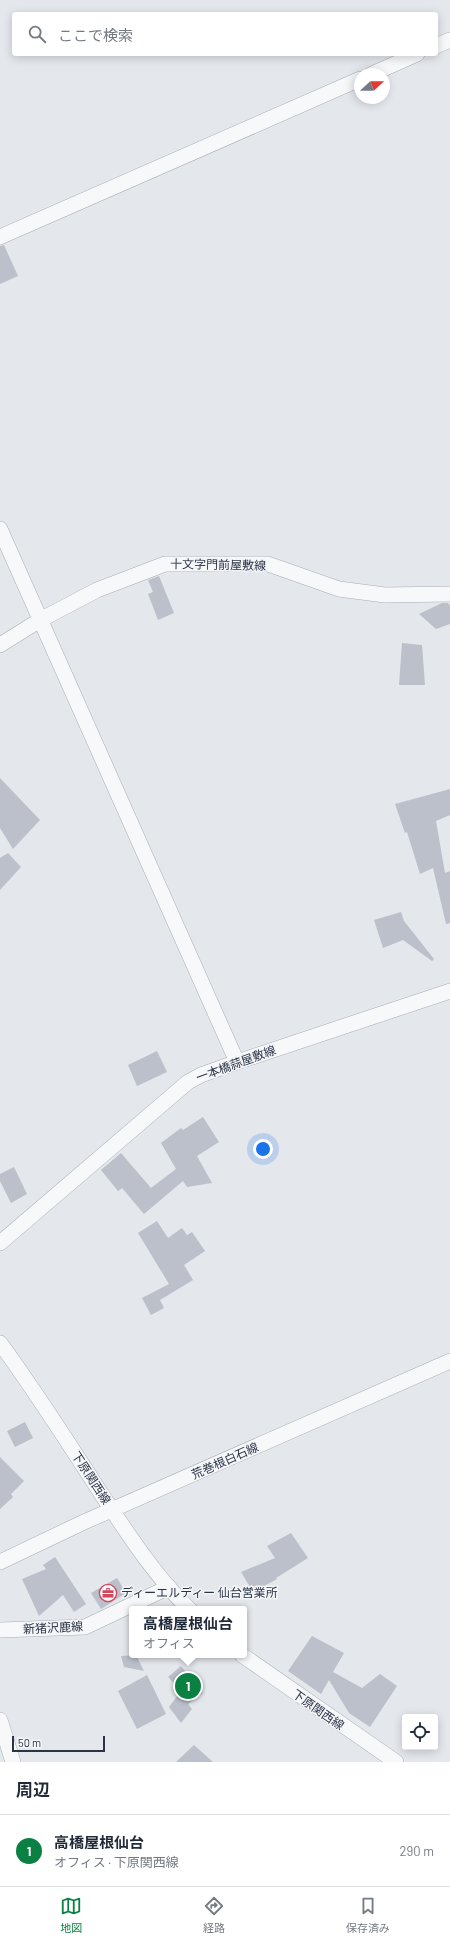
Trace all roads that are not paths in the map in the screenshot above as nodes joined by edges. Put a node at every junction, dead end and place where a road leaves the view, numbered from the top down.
1 (450, 40) edge
2 (438, 45) edge
3 (412, 56) edge
4 (386, 68) edge
5 (354, 82) edge
6 (0, 237) edge
7 (0, 529) edge
8 (450, 594) edge
9 (40, 620) junction
10 (0, 645) edge
11 (450, 992) edge
12 (236, 1062) junction
13 (0, 1243) edge
14 (0, 1343) edge
15 (450, 1361) edge
16 (113, 1510) junction
17 (0, 1562) edge
18 (169, 1587) junction
19 (129, 1606) edge
20 (129, 1606) edge
21 (186, 1606) edge
22 (0, 1630) edge
23 (246, 1658) edge
24 (0, 1720) edge
25 (13, 1762) edge
26 (396, 1762) edge

1 - 2 street
3 - 4 street
5 - 6 street
7 - 9 street
8 - 9 street, 十文字門前屋敷線
9 - 10 street, 十文字門前屋敷線
9 - 12 street
11 - 12 street, 一本橋蒜屋敷線
12 - 13 street, 一本橋蒜屋敷線
14 - 16 street, 下原関西線
15 - 16 street, 荒巻根白石線
16 - 17 street, 荒巻根白石線
16 - 18 street, 下原関西線
18 - 20 street, 新猪沢鹿線
18 - 21 street, 下原関西線
19 - 22 street, 新猪沢鹿線
23 - 26 street, 下原関西線
24 - 25 street

